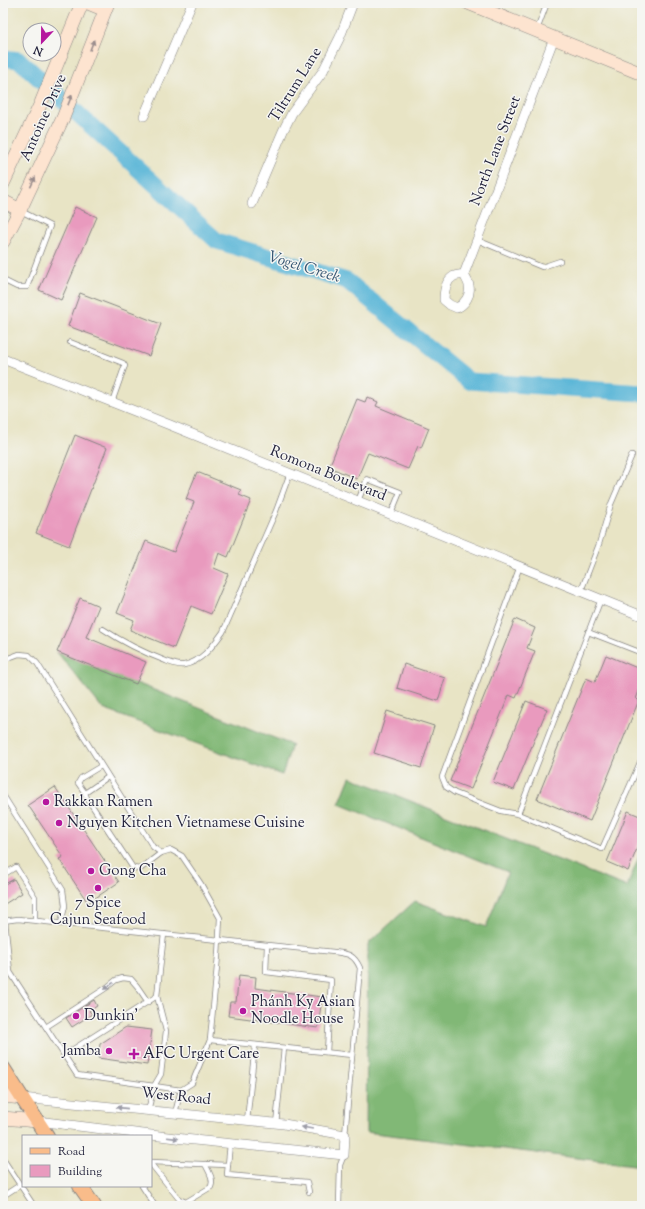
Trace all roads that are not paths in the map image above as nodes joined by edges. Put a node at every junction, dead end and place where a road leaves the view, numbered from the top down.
1 (82, 3) edge
2 (88, 3) edge
3 (192, 3) edge
4 (353, 3) edge
5 (468, 3) edge
6 (547, 3) edge
7 (106, 6) edge
8 (536, 31) junction
9 (554, 38) junction
10 (642, 74) edge
11 (144, 116) dead end
12 (3, 184) edge
13 (3, 201) edge
14 (252, 204) dead end
15 (20, 210) junction
16 (477, 240) junction
17 (3, 242) edge
18 (560, 261) dead end
19 (464, 274) dead end
20 (3, 280) edge
21 (70, 342) dead end
22 (3, 359) edge
23 (112, 402) junction
24 (632, 456) dead end
25 (290, 473) junction
26 (358, 501) junction
27 (391, 514) junction
28 (520, 566) junction
29 (581, 591) junction
30 (601, 599) junction
31 (642, 616) edge
32 (103, 629) dead end
33 (588, 632) junction
34 (642, 653) edge
35 (3, 660) edge
36 (642, 758) edge
37 (101, 766) junction
38 (108, 777) junction
39 (85, 793) junction
40 (3, 795) edge
41 (518, 814) junction
42 (162, 853) junction
43 (3, 875) edge
44 (4, 920) edge
45 (34, 920) junction
46 (61, 923) junction
47 (164, 934) junction
48 (218, 940) junction
49 (268, 945) junction
50 (158, 996) junction
51 (148, 1002) junction
52 (46, 1027) junction
53 (210, 1040) junction
54 (255, 1045) junction
55 (284, 1048) junction
56 (327, 1052) junction
57 (64, 1055) junction
58 (352, 1055) junction
59 (3, 1068) edge
60 (154, 1086) junction
61 (181, 1090) junction
62 (3, 1096) edge
63 (22, 1098) junction
64 (148, 1111) junction
65 (175, 1114) junction
66 (3, 1118) edge
67 (37, 1121) junction
68 (247, 1121) junction
69 (276, 1124) junction
70 (46, 1135) edge
71 (151, 1135) edge
72 (152, 1135) edge
73 (345, 1135) junction
74 (230, 1144) junction
75 (344, 1155) junction
76 (3, 1159) edge
77 (152, 1163) edge
78 (152, 1164) edge
79 (205, 1164) junction
80 (228, 1165) junction
81 (20, 1185) junction
82 (81, 1187) edge
83 (143, 1187) edge
84 (309, 1192) dead end
85 (3, 1196) edge
86 (33, 1206) edge
87 (94, 1206) edge
88 (154, 1206) edge
89 (339, 1206) edge

1 - 12 main road, Antoine Drive
2 - 7 main road
3 - 11 street
4 - 14 street, Tiltrum Lane
5 - 8 main road
6 - 8 lane
15 -> 7 main road, Antoine Drive
8 - 9 main road
9 - 10 main road
9 - 16 street, North Lane Street
13 - 15 main road
15 - 17 main road, Antoine Drive
15 - 20 lane
16 - 18 lane
16 - 19 street, North Lane Street
21 - 23 lane
22 - 23 street, Romona Boulevard
23 - 25 street, Romona Boulevard
24 - 29 lane
25 - 26 street, Romona Boulevard
25 - 32 lane
26 - 27 street, Romona Boulevard
26 - 27 lane
27 - 28 street, Romona Boulevard
28 - 29 street, Romona Boulevard
28 - 41 lane
29 - 30 street, Romona Boulevard
30 - 31 street, Romona Boulevard
30 - 33 lane
33 - 34 lane
33 - 41 lane
35 - 37 lane
36 - 41 lane
37 - 38 lane
37 - 39 lane
38 - 39 lane
38 - 42 lane
39 - 42 lane
40 - 46 lane
42 - 48 lane
43 - 45 lane
44 - 45 lane
44 - 52 lane
45 - 46 lane
46 - 47 lane
47 - 48 lane
47 - 50 lane
48 - 49 lane
48 - 53 lane
49 - 56 lane
49 - 58 lane
50 - 51 lane
50 - 60 lane
51 -> 52 lane
51 - 57 lane
52 - 57 lane
53 - 54 lane
53 - 61 lane
54 - 55 lane
54 - 68 lane
55 - 56 lane
55 - 69 lane
56 - 58 lane
57 - 60 lane
58 - 73 lane
59 - 63 main road
60 - 61 lane
60 - 64 lane
61 - 65 lane
62 - 63 main road, West Road
64 -> 63 street, West Road
63 - 67 main road
64 - 65 street, West Road
65 - 68 street, West Road
66 - 67 main road
67 - 70 main road
67 -> 71 street
68 - 69 street, West Road
73 -> 69 street, West Road
72 -> 74 street
73 - 75 street
74 - 75 street
74 - 80 lane
75 - 89 lane
76 - 81 lane
77 - 79 lane
78 - 79 lane
79 - 80 lane
80 - 84 lane
81 - 85 lane
81 - 86 lane
82 - 87 main road
83 - 88 lane

